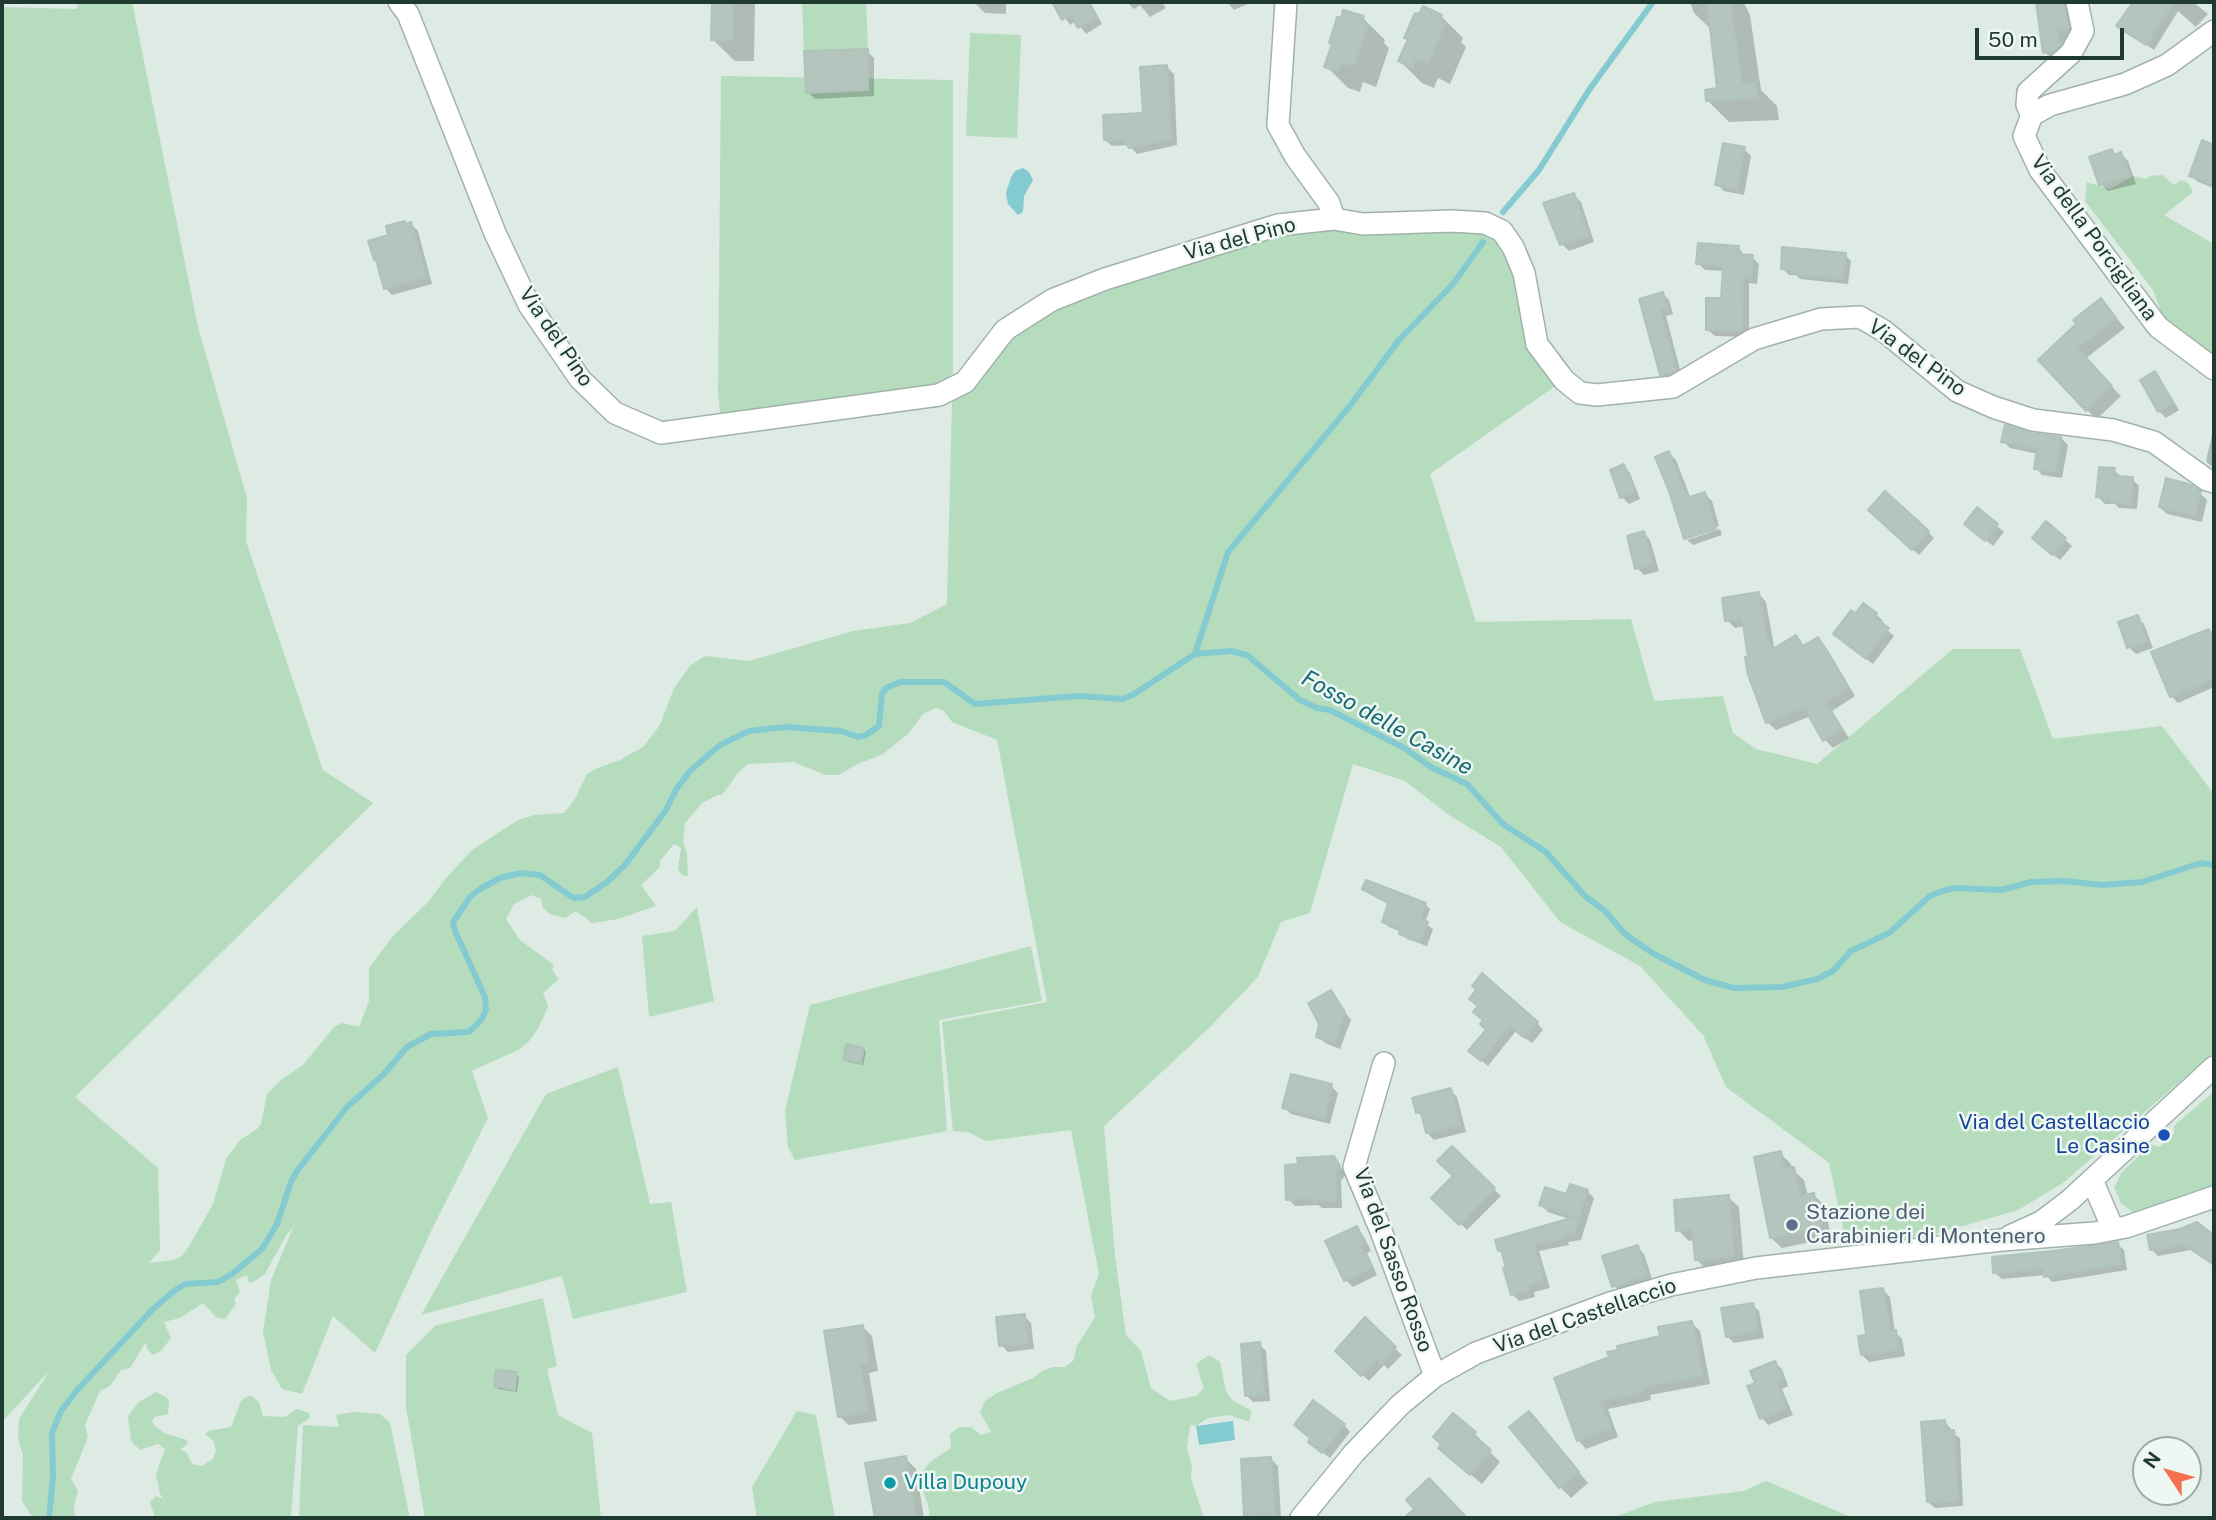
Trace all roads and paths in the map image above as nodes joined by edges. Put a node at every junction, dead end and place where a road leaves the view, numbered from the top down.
1 (399, 2) edge
2 (1286, 2) edge
3 (2077, 2) edge
4 (2214, 31) edge
5 (2032, 116) junction
6 (1334, 219) junction
7 (2214, 369) edge
8 (2214, 482) edge
9 (1384, 1063) dead end
10 (2214, 1067) edge
11 (2092, 1180) junction
12 (2214, 1197) edge
13 (2041, 1222) junction
14 (2113, 1229) junction
15 (2060, 1237) junction
16 (2002, 1240) junction
17 (1435, 1376) junction
18 (1301, 1518) edge

1 - 6 street, Via del Pino
2 - 6 street
3 - 5 street, Via della Porcigliana
4 - 5 street
5 - 7 street, Via della Porcigliana
6 - 8 street, Via del Pino
9 - 17 street, Via del Sasso Rosso
10 - 11 street
11 - 13 street
11 - 14 street
12 - 14 street, Via del Castellaccio
13 - 15 street
13 - 16 street
14 - 15 street, Via del Castellaccio
15 - 16 street, Via del Castellaccio
16 - 17 street, Via del Castellaccio
17 - 18 street, Via del Castellaccio

